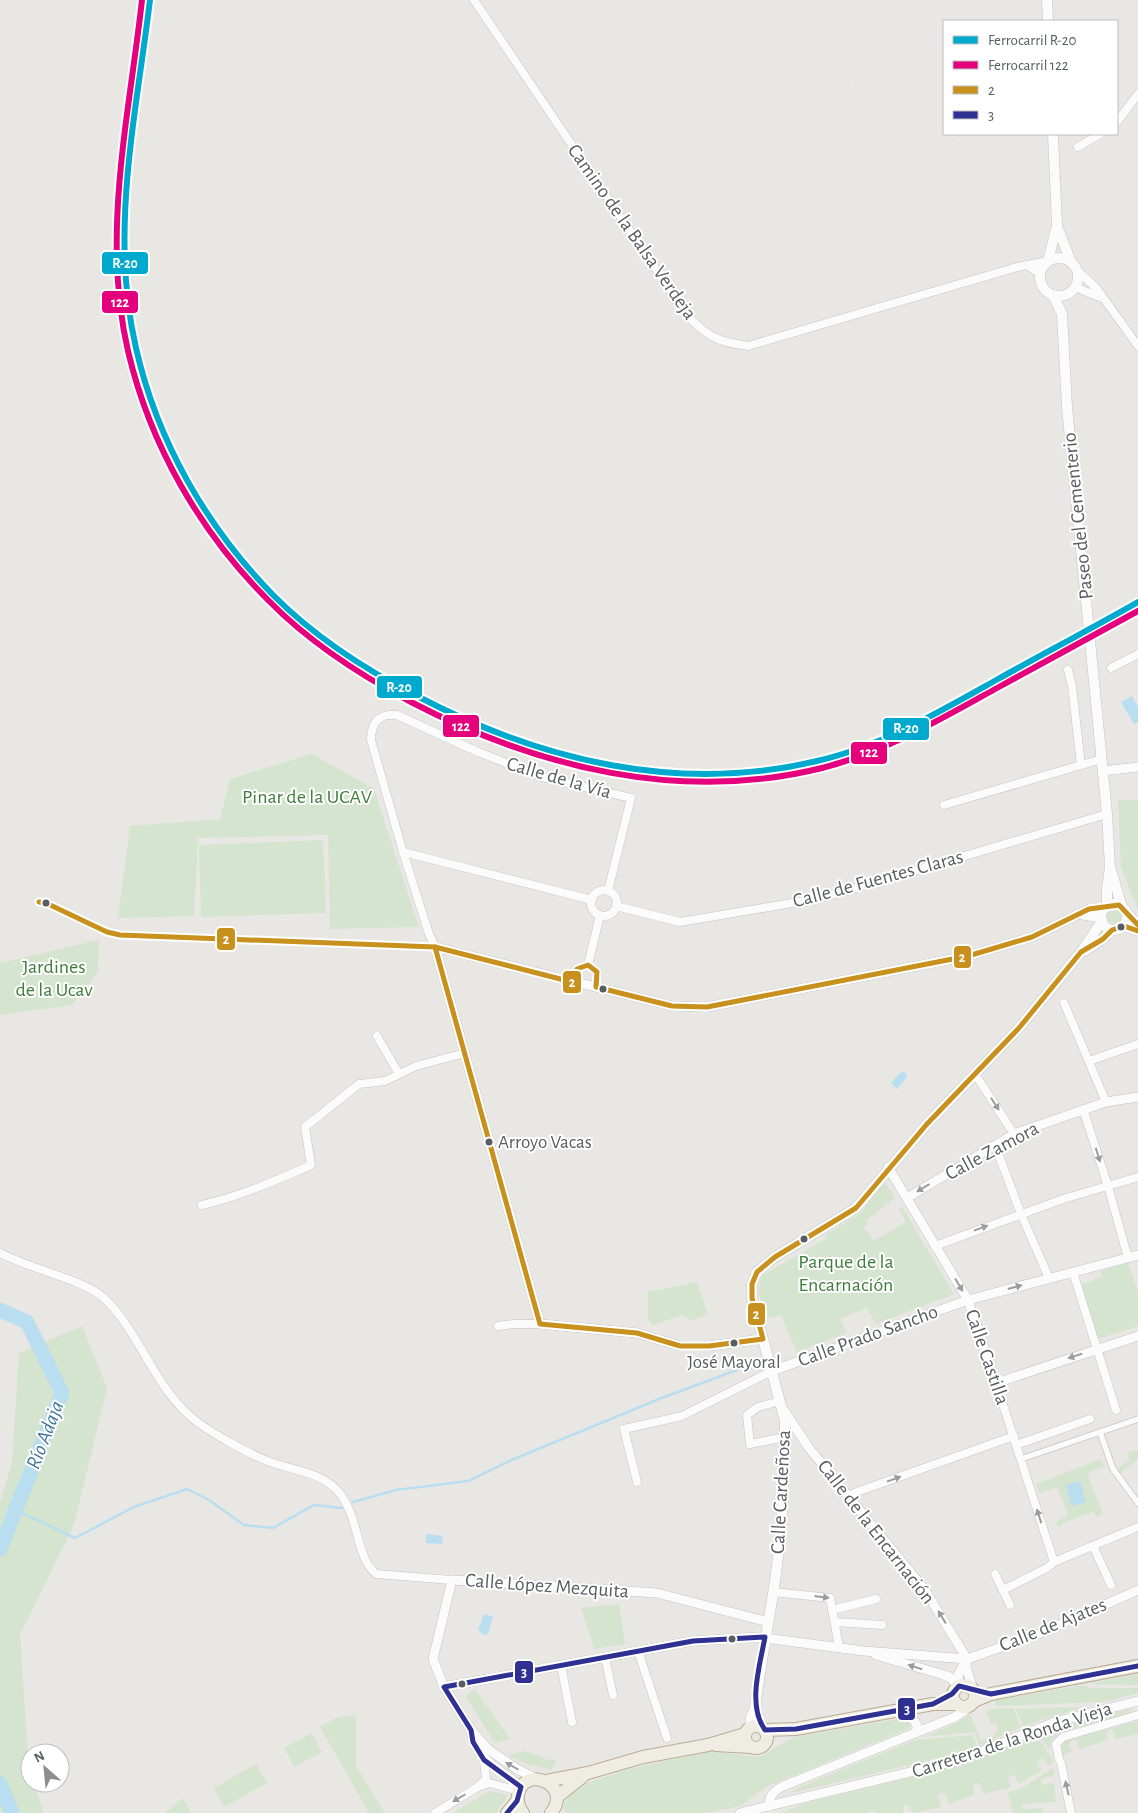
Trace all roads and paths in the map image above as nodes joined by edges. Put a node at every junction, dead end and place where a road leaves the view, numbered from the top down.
1 (474, 0) edge
2 (1047, 0) edge
3 (1048, 20) edge
4 (1138, 94) edge
5 (1118, 121) edge
6 (1053, 135) edge
7 (1098, 135) edge
8 (1078, 147) dead end
9 (1057, 225) junction
10 (1048, 261) junction
11 (1027, 265) junction
12 (1073, 265) junction
13 (1040, 274) junction
14 (1072, 290) junction
15 (1053, 295) junction
16 (1104, 299) junction
17 (1062, 314) junction
18 (1138, 346) edge
19 (1138, 654) edge
20 (1111, 668) dead end
21 (1068, 670) dead end
22 (1102, 759) junction
23 (1081, 765) junction
24 (1138, 767) edge
25 (1103, 771) junction
26 (944, 805) dead end
27 (1107, 814) junction
28 (403, 852) junction
29 (1110, 867) junction
30 (608, 891) junction
31 (592, 900) junction
32 (616, 906) junction
33 (1106, 907) junction
34 (1124, 909) junction
35 (1077, 914) junction
36 (600, 915) junction
37 (1102, 920) junction
38 (1124, 926) junction
39 (1138, 926) edge
40 (1112, 930) junction
41 (1138, 931) edge
42 (435, 948) junction
43 (1081, 952) junction
44 (588, 965) junction
45 (572, 982) junction
46 (596, 987) junction
47 (1064, 1002) dead end
48 (377, 1036) dead end
49 (1138, 1044) edge
50 (465, 1053) junction
51 (1089, 1060) junction
52 (399, 1074) junction
53 (975, 1074) junction
54 (1138, 1097) edge
55 (1106, 1102) junction
56 (1083, 1109) junction
57 (1014, 1134) junction
58 (995, 1145) junction
59 (888, 1167) junction
60 (1138, 1177) edge
61 (1108, 1186) junction
62 (907, 1198) junction
63 (202, 1206) dead end
64 (1021, 1214) junction
65 (935, 1246) junction
66 (0, 1253) edge
67 (1138, 1255) edge
68 (1128, 1258) junction
69 (1073, 1272) junction
70 (1049, 1278) junction
71 (968, 1300) junction
72 (540, 1324) junction
73 (498, 1326) dead end
74 (1138, 1336) edge
75 (766, 1348) junction
76 (1096, 1350) junction
77 (772, 1372) junction
78 (996, 1382) junction
79 (781, 1404) junction
80 (1116, 1410) dead end
81 (1090, 1419) dead end
82 (1138, 1419) edge
83 (1100, 1432) junction
84 (785, 1436) junction
85 (1015, 1440) junction
86 (1021, 1459) junction
87 (637, 1482) dead end
88 (849, 1497) junction
89 (1138, 1503) edge
90 (1138, 1527) edge
91 (1093, 1546) junction
92 (1054, 1562) junction
93 (996, 1574) dead end
94 (452, 1580) junction
95 (1112, 1585) dead end
96 (1003, 1590) junction
97 (1138, 1590) edge
98 (773, 1592) junction
99 (876, 1599) dead end
100 (1010, 1605) dead end
101 (832, 1610) junction
102 (768, 1622) junction
103 (835, 1622) junction
104 (882, 1624) dead end
105 (765, 1637) junction
106 (840, 1647) junction
107 (638, 1651) junction
108 (864, 1651) junction
109 (605, 1657) junction
110 (967, 1659) junction
111 (561, 1665) junction
112 (1138, 1666) edge
113 (444, 1687) junction
114 (613, 1695) dead end
115 (956, 1695) junction
116 (972, 1697) junction
117 (1138, 1701) edge
118 (906, 1709) junction
119 (1138, 1715) edge
120 (572, 1722) dead end
121 (943, 1722) junction
122 (471, 1730) junction
123 (757, 1732) junction
124 (917, 1732) junction
125 (667, 1738) dead end
126 (708, 1745) junction
127 (750, 1747) junction
128 (484, 1760) junction
129 (588, 1773) junction
130 (542, 1780) junction
131 (478, 1787) junction
132 (519, 1793) junction
133 (556, 1808) edge
134 (769, 1810) edge
135 (435, 1813) edge
136 (507, 1813) edge
137 (523, 1813) edge
138 (740, 1813) edge
139 (1071, 1813) edge

1 - 11 street, Camino de la Balsa Verdeja
2 - 3 main road
4 - 5 street
6 - 9 main road
7 - 8 street
9 - 10 main road
9 - 12 main road
10 - 11 street, Camino de la Balsa Verdeja
10 - 12 main road
10 - 13 main road
11 - 13 street
12 - 14 main road
12 - 16 street
13 - 15 main road
14 - 15 main road
14 - 16 street
14 - 17 main road, Paseo del Cementerio
15 - 17 main road, Paseo del Cementerio
16 - 18 street
17 - 22 main road, Paseo del Cementerio
19 - 20 street
21 - 23 street
22 - 23 street
22 - 25 main road, Paseo del Cementerio
23 - 26 street
24 - 25 street
25 - 27 main road, Paseo del Cementerio
27 - 29 main road, Paseo del Cementerio
27 - 32 street, Calle de Fuentes Claras
28 - 30 street, Calle de la Vía
28 - 31 street
28 - 42 street
29 - 33 main road, Paseo del Cementerio
29 - 34 main road, Paseo del Cementerio
30 - 31 street
30 - 32 street
31 - 36 street
32 - 36 street
33 - 34 main road
33 - 35 street
33 - 37 main road
34 - 38 main road
34 - 39 street, Paseo del Cementerio
35 - 37 street
35 - 46 street
36 - 44 street
37 - 40 main road
37 - 43 main road, Calle Cardeñosa
38 - 40 main road
38 - 41 street
40 - 43 main road
42 - 45 street
42 - 50 street
43 - 53 main road, Calle Cardeñosa
44 - 45 street
44 - 46 street
45 - 46 street
47 - 51 street
48 - 52 street
49 - 51 street
50 - 52 street
50 - 72 street
51 - 55 street
52 - 63 street
53 -> 57 street
53 - 59 main road, Calle Cardeñosa
54 - 55 street, Calle Zamora
55 - 56 street, Calle Zamora
56 - 57 street, Calle Zamora
56 -> 61 street
57 - 58 street, Calle Zamora
58 -> 62 street, Calle Zamora
58 - 64 street
59 - 62 street, Calle Castilla
59 - 75 main road, Calle Cardeñosa
60 - 61 street
61 - 64 street
61 - 68 street
62 - 65 street, Calle Castilla
65 -> 64 street
64 - 70 street
65 -> 71 street, Calle Castilla
66 - 94 street, Calle López Mezquita
67 - 68 street, Calle Prado Sancho
68 - 69 street, Calle Prado Sancho
69 - 70 street, Calle Prado Sancho
69 - 76 street
71 -> 70 street, Calle Prado Sancho
71 - 77 street, Calle Prado Sancho
71 - 78 street, Calle Castilla
72 - 73 street
72 - 75 street
74 - 76 street
75 - 77 main road, Calle Cardeñosa
76 -> 78 street
76 - 80 street
77 - 79 main road, Calle Cardeñosa
77 - 87 street
78 - 85 street, Calle Castilla
79 - 84 main road, Calle Cardeñosa
79 - 84 street
79 - 88 street, Calle de la Encarnación
81 - 85 street
82 - 83 street
83 - 86 street
83 - 89 street
84 - 98 main road, Calle Cardeñosa
85 - 86 street, Calle Castilla
88 -> 85 street
92 -> 86 street, Calle Castilla
110 -> 88 street, Calle de la Encarnación
90 - 91 street
91 - 92 street
91 - 95 street
92 - 96 street
93 - 96 street
94 - 102 street, Calle López Mezquita
94 - 113 street
96 - 100 street
97 - 110 street, Calle de Ajates
98 -> 101 street
98 - 102 main road, Calle Cardeñosa
99 - 101 street
101 - 103 street
102 - 105 main road, Calle Cardeñosa
103 - 104 street
103 - 106 street
105 - 106 street
105 - 107 street
105 - 123 main road, Calle Cardeñosa
106 - 108 street
107 - 109 street
107 - 125 street
108 - 110 street
115 -> 108 street
109 - 111 street
109 - 114 street
110 - 115 street
110 - 116 street, Calle de la Encarnación
111 - 113 street
111 - 120 street
112 - 116 highway
113 - 122 street
115 - 116 highway
115 - 116 highway
115 - 118 highway
115 - 121 street
116 - 121 street
117 - 134 street, Carretera de la Ronda Vieja
118 - 123 highway
118 - 124 street
139 -> 119 street
121 - 124 street
122 - 128 street
130 -> 122 street
123 - 126 highway
123 - 127 highway
123 - 127 highway
124 - 134 street
126 - 127 highway
126 - 129 highway
128 - 131 street
128 - 132 street
129 - 130 highway
129 - 133 highway
130 - 132 highway
130 - 133 highway
131 - 132 street
131 -> 135 street
132 - 136 highway
132 - 137 highway
134 - 138 street, Carretera de la Ronda Vieja

